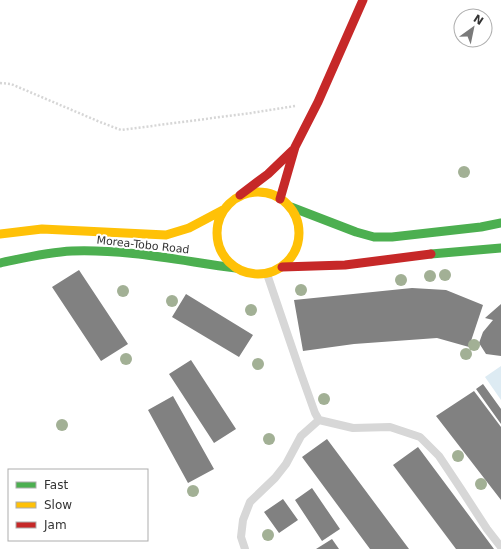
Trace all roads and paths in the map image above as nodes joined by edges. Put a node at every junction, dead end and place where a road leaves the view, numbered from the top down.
1 (363, 0) edge
2 (0, 83) edge
3 (296, 106) dead end
4 (295, 147) junction
5 (235, 199) junction
6 (280, 199) junction
7 (291, 207) junction
8 (223, 210) junction
9 (501, 223) edge
10 (0, 234) edge
11 (501, 248) edge
12 (0, 263) edge
13 (282, 267) junction
14 (236, 268) junction
15 (267, 274) junction
16 (319, 420) junction
17 (501, 548) edge
18 (245, 549) edge

1 - 4 main road
2 - 3 path
4 - 5 main road
4 - 6 main road
5 - 6 main road
5 - 8 main road
6 - 7 main road
7 - 9 main road
7 - 13 main road
8 - 10 main road, Morea-Tobo Road
8 - 14 main road
11 - 13 main road
12 - 14 main road, Morea-Tobo Road
13 - 15 main road
14 - 15 main road
15 - 16 lane
16 - 17 lane
16 - 18 lane

